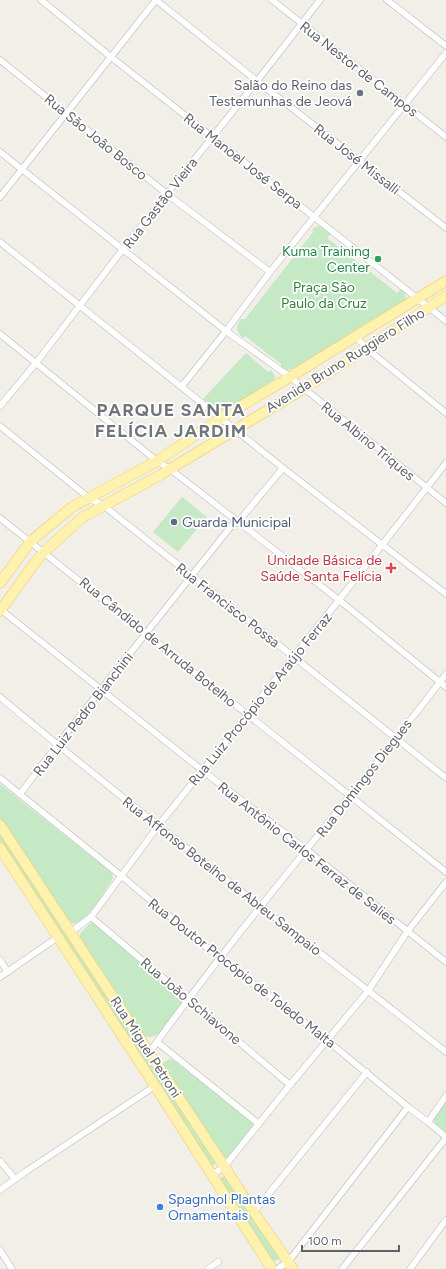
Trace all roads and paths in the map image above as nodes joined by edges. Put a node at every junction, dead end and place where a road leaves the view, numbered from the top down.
1 (41, 0) edge
2 (156, 0) edge
3 (272, 0) edge
4 (320, 0) edge
5 (387, 0) edge
6 (301, 24) junction
7 (446, 46) edge
8 (446, 53) edge
9 (111, 57) junction
10 (0, 60) edge
11 (257, 81) junction
12 (404, 104) junction
13 (67, 113) junction
14 (213, 136) junction
15 (446, 137) edge
16 (0, 152) edge
17 (360, 161) junction
18 (21, 169) junction
19 (167, 194) junction
20 (0, 197) edge
21 (314, 217) junction
22 (446, 228) edge
23 (0, 242) edge
24 (123, 249) junction
25 (270, 272) junction
26 (446, 281) edge
27 (446, 296) edge
28 (417, 298) junction
29 (80, 306) junction
30 (429, 307) junction
31 (446, 321) edge
32 (226, 331) junction
33 (0, 334) edge
34 (356, 336) junction
35 (366, 348) junction
36 (36, 363) junction
37 (290, 377) junction
38 (182, 386) junction
39 (303, 389) junction
40 (0, 406) edge
41 (446, 413) edge
42 (221, 418) junction
43 (0, 426) edge
44 (234, 429) junction
45 (157, 461) junction
46 (446, 463) edge
47 (283, 468) junction
48 (170, 469) junction
49 (426, 488) junction
50 (89, 498) junction
51 (446, 503) edge
52 (104, 506) junction
53 (0, 518) edge
54 (238, 522) junction
55 (30, 542) junction
56 (382, 545) junction
57 (44, 552) junction
58 (191, 577) junction
59 (0, 583) edge
60 (446, 594) edge
61 (339, 600) junction
62 (0, 610) edge
63 (146, 633) junction
64 (293, 656) junction
65 (446, 674) edge
66 (440, 682) junction
67 (446, 687) edge
68 (102, 690) junction
69 (0, 697) edge
70 (248, 714) junction
71 (395, 738) junction
72 (57, 745) junction
73 (203, 771) junction
74 (0, 778) edge
75 (446, 778) edge
76 (20, 794) junction
77 (350, 795) junction
78 (0, 825) edge
79 (158, 826) junction
80 (0, 848) edge
81 (306, 850) junction
82 (446, 872) edge
83 (120, 876) junction
84 (446, 882) edge
85 (260, 907) junction
86 (91, 917) junction
87 (71, 932) junction
88 (407, 932) junction
89 (58, 937) junction
90 (219, 958) junction
91 (0, 960) edge
92 (446, 962) edge
93 (8, 972) junction
94 (0, 977) edge
95 (368, 991) junction
96 (188, 999) junction
97 (328, 1040) junction
98 (157, 1042) junction
99 (446, 1052) edge
100 (149, 1053) junction
101 (367, 1072) junction
102 (290, 1085) junction
103 (155, 1086) junction
104 (446, 1096) edge
105 (408, 1107) junction
106 (428, 1122) junction
107 (259, 1124) junction
108 (446, 1138) edge
109 (0, 1161) edge
110 (224, 1167) junction
111 (212, 1175) junction
112 (15, 1179) junction
113 (0, 1190) edge
114 (254, 1212) junction
115 (446, 1220) edge
116 (0, 1250) edge
117 (218, 1262) dead end
118 (290, 1265) edge
119 (12, 1269) edge
120 (208, 1269) edge
121 (272, 1269) edge
122 (277, 1269) edge
123 (342, 1269) edge
124 (410, 1269) edge

1 - 9 street, Rua Manoel José Serpa
2 - 9 street
2 - 11 street, Rua José Missalli
3 - 6 street, Rua Nestor de Campos
4 - 6 street, Rua Gastão Vieira
5 - 7 street
6 - 11 street, Rua Gastão Vieira
6 - 12 street, Rua Nestor de Campos
8 - 12 street
9 - 13 street
9 - 14 street, Rua Manoel José Serpa
10 - 13 street, Rua São João Bosco
11 - 14 street, Rua Gastão Vieira
11 - 17 street, Rua José Missalli
12 - 15 street, Rua Nestor de Campos
12 - 17 street
13 - 18 street
13 - 19 street, Rua São João Bosco
14 - 19 street, Rua Gastão Vieira
14 - 21 street, Rua Manoel José Serpa
16 - 18 street, Rua Albino Triques
17 - 21 street
17 - 22 street, Rua José Missalli
18 - 20 street
18 - 24 street, Rua Albino Triques
19 - 24 street, Rua Gastão Vieira
19 - 25 street, Rua São João Bosco
21 - 25 street
21 - 28 street, Rua Manoel José Serpa
23 - 29 street
24 - 29 street, Rua Gastão Vieira
24 - 32 street, Rua Albino Triques
25 - 32 street
26 - 28 main road, Avenida Bruno Ruggiero Filho
27 - 30 main road, Avenida Bruno Ruggiero Filho
28 - 30 street, Rua Manoel José Serpa
28 - 34 main road, Avenida Bruno Ruggiero Filho
29 - 36 street, Rua Gastão Vieira
29 - 38 street
30 - 31 street, Rua Manoel José Serpa
30 - 35 main road, Avenida Bruno Ruggiero Filho
32 - 37 street, Rua Albino Triques
32 - 38 street
33 - 36 street
34 - 35 street
34 - 37 main road, Avenida Bruno Ruggiero Filho
35 - 39 main road, Avenida Bruno Ruggiero Filho
35 - 41 street
36 - 40 street, Rua Gastão Vieira
36 - 45 street
37 - 39 street, Rua Albino Triques
37 - 42 main road, Avenida Bruno Ruggiero Filho
38 - 42 street
39 - 44 main road, Avenida Bruno Ruggiero Filho
39 - 49 street, Rua Albino Triques
42 - 44 street
42 - 45 main road, Avenida Bruno Ruggiero Filho
43 - 50 street, Rua Francisco Possa
44 - 47 street
44 - 48 main road, Avenida Bruno Ruggiero Filho
45 - 48 street
45 - 50 main road, Avenida Bruno Ruggiero Filho
46 - 49 street, Rua Luiz Procópio de Araújo Ferraz
47 - 54 street, Rua Luiz Pedro Bianchini
47 - 56 street
48 - 52 main road, Avenida Bruno Ruggiero Filho
48 - 54 street
49 - 51 street, Rua Albino Triques
49 - 56 street, Rua Luiz Procópio de Araújo Ferraz
50 - 52 street, Rua Francisco Possa
50 - 55 main road, Avenida Bruno Ruggiero Filho
52 - 57 main road, Avenida Bruno Ruggiero Filho
52 - 58 street, Rua Francisco Possa
53 - 55 street, Rua Cândido de Arruda Botelho
54 - 58 street, Rua Luiz Pedro Bianchini
54 - 61 street
55 - 57 street, Rua Cândido de Arruda Botelho
55 - 59 main road, Avenida Bruno Ruggiero Filho
56 - 60 street
56 - 61 street, Rua Luiz Procópio de Araújo Ferraz
57 - 62 main road, Avenida Bruno Ruggiero Filho
57 - 63 street, Rua Cândido de Arruda Botelho
58 - 63 street, Rua Luiz Pedro Bianchini
58 - 64 street, Rua Francisco Possa
61 - 64 street, Rua Luiz Procópio de Araújo Ferraz
61 - 66 street
62 - 68 street, Rua Antônio Carlos Ferraz de Salies
63 - 68 street, Rua Luiz Pedro Bianchini
63 - 70 street, Rua Cândido de Arruda Botelho
64 - 70 street, Rua Luiz Procópio de Araújo Ferraz
64 - 71 street, Rua Francisco Possa
65 - 66 street, Rua Domingos Diegues
66 - 67 street
66 - 71 street, Rua Domingos Diegues
68 - 72 street, Rua Luiz Pedro Bianchini
68 - 73 street, Rua Antônio Carlos Ferraz de Salies
69 - 72 street, Rua Affonso Botelho de Abreu Sampaio
70 - 73 street, Rua Luiz Procópio de Araújo Ferraz
70 - 77 street, Rua Cândido de Arruda Botelho
71 - 75 street, Rua Francisco Possa
71 - 77 street, Rua Domingos Diegues
72 - 76 street, Rua Luiz Pedro Bianchini
72 - 79 street, Rua Affonso Botelho de Abreu Sampaio
73 - 79 street, Rua Luiz Procópio de Araújo Ferraz
73 - 81 street, Rua Antônio Carlos Ferraz de Salies
74 - 76 street, Rua Doutor Procópio de Toledo Malta
76 - 83 street, Rua Doutor Procópio de Toledo Malta
77 - 81 street, Rua Domingos Diegues
77 - 82 street, Rua Cândido de Arruda Botelho
78 - 87 main road, Rua Miguel Petroni
79 - 83 street, Rua Luiz Procópio de Araújo Ferraz
79 - 85 street, Rua Affonso Botelho de Abreu Sampaio
80 - 89 main road, Rua Miguel Petroni
81 - 85 street, Rua Domingos Diegues
81 - 88 street, Rua Antônio Carlos Ferraz de Salies
83 - 86 street, Rua Luiz Procópio de Araújo Ferraz
83 - 90 street, Rua Doutor Procópio de Toledo Malta
84 - 88 street
85 - 90 street, Rua Domingos Diegues
85 - 95 street, Rua Affonso Botelho de Abreu Sampaio
86 - 87 street, Rua Luiz Procópio de Araújo Ferraz
86 - 96 street, Rua João Schiavone
87 - 100 main road, Rua Miguel Petroni
88 - 92 street, Rua Antônio Carlos Ferraz de Salies
88 - 95 street
89 - 93 street
89 - 103 main road, Rua Miguel Petroni
90 - 96 street, Rua Domingos Diegues
90 - 97 street, Rua Doutor Procópio de Toledo Malta
91 - 93 street
93 - 94 street
95 - 97 street
95 - 99 street, Rua Affonso Botelho de Abreu Sampaio
96 - 98 street, Rua Domingos Diegues
96 - 102 street, Rua João Schiavone
97 - 101 street, Rua Doutor Procópio de Toledo Malta
97 - 102 street
98 - 100 street, Rua Domingos Diegues
98 - 107 street
100 - 110 main road, Rua Miguel Petroni
101 - 105 street, Rua Doutor Procópio de Toledo Malta
101 - 114 street
102 - 107 street
103 - 111 main road, Rua Miguel Petroni
103 - 112 street
104 - 106 street
105 - 106 street, Rua Doutor Procópio de Toledo Malta
105 - 118 street
106 - 108 street, Rua Doutor Procópio de Toledo Malta
107 - 110 street
108 - 123 street
109 - 112 street
110 - 111 street
110 - 114 main road, Rua Miguel Petroni
111 - 121 main road, Rua Miguel Petroni
112 - 113 street
114 - 118 main road, Rua Miguel Petroni
115 - 124 street
116 - 119 street
117 - 120 street
118 - 122 street

